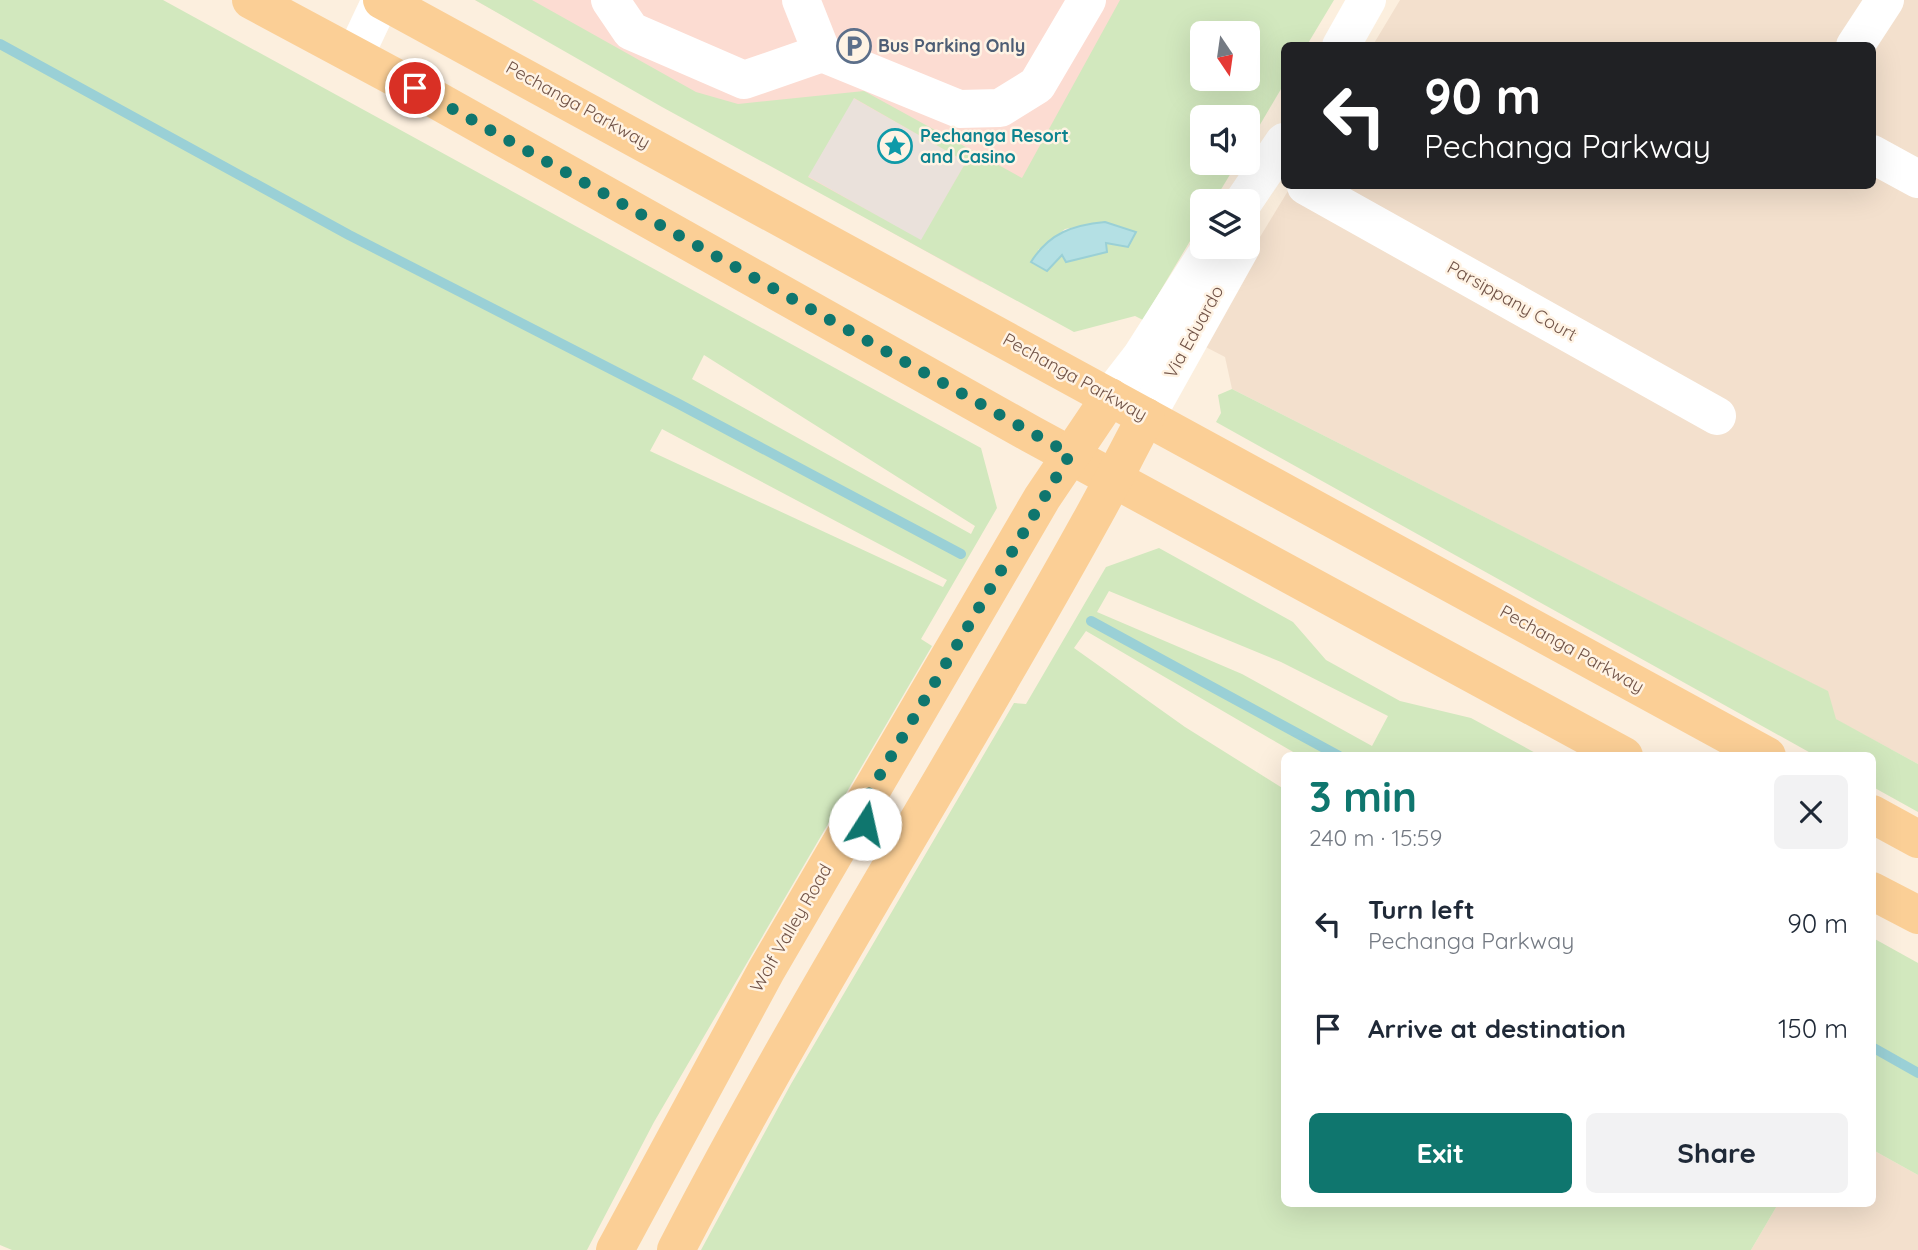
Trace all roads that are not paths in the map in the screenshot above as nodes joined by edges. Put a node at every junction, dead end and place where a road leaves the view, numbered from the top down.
1 (251, 0) edge
2 (382, 0) edge
3 (610, 0) edge
4 (801, 0) edge
5 (1087, 0) edge
6 (1367, 0) edge
7 (1885, 0) edge
8 (1342, 42) edge
9 (1858, 42) edge
10 (822, 53) junction
11 (355, 55) junction
12 (1876, 156) edge
13 (1280, 161) edge
14 (1918, 179) edge
15 (1255, 189) edge
16 (1311, 189) edge
17 (1260, 206) edge
18 (1203, 259) edge
19 (1234, 259) edge
20 (1110, 397) junction
21 (1146, 416) junction
22 (1717, 416) dead end
23 (1070, 454) junction
24 (1113, 477) junction
25 (1616, 752) edge
26 (1760, 752) edge
27 (864, 802) junction
28 (1876, 816) edge
29 (1918, 839) edge
30 (1876, 893) edge
31 (1918, 915) edge
32 (766, 971) junction
33 (827, 973) junction
34 (728, 1148) junction
35 (615, 1250) edge
36 (676, 1250) edge

1 - 11 main road
2 - 11 street
2 - 20 main road, Pechanga Parkway
3 - 10 street
4 - 10 street
5 - 10 street
6 - 8 street
7 - 9 street
11 - 23 main road
12 - 14 street
13 - 15 street
13 - 17 street
16 - 22 street, Parsippany Court
18 - 20 street, Via Eduardo
19 - 21 street, Via Eduardo
20 - 21 main road, Pechanga Parkway
20 - 23 main road, Wolf Valley Road
21 - 24 main road
21 - 26 main road, Pechanga Parkway
23 - 24 main road
23 - 27 main road, Wolf Valley Road
24 - 25 main road
24 - 33 main road
27 - 32 main road, Wolf Valley Road
27 - 33 main road
28 - 29 main road
30 - 31 main road
32 - 34 main road
32 - 35 main road, Wolf Valley Road
33 - 34 main road
34 - 36 main road

